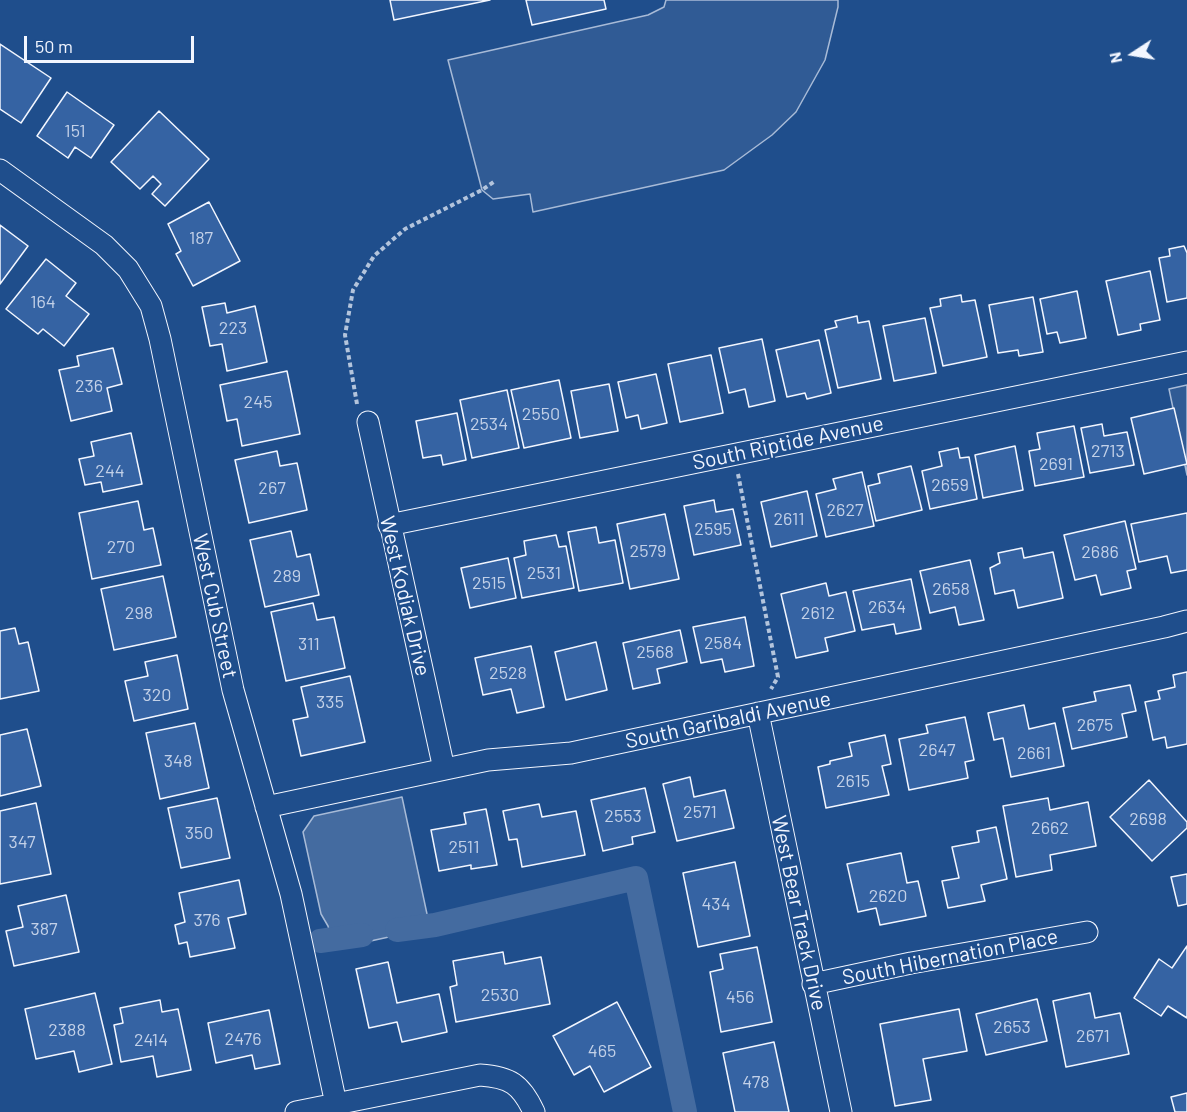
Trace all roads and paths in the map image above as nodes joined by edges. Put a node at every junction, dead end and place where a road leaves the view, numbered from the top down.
1 (0, 170) edge
2 (495, 181) dead end
3 (1187, 362) edge
4 (363, 414) joint
5 (734, 454) junction
6 (389, 525) junction
7 (1187, 621) edge
8 (758, 713) junction
9 (444, 769) junction
10 (266, 807) junction
11 (1087, 932) dead end
12 (813, 984) junction
13 (336, 1104) junction
14 (296, 1112) edge
15 (534, 1112) edge
16 (841, 1112) edge

1 - 10 street, West Cub Street
2 - 4 path
3 - 5 street, South Riptide Avenue
4 - 6 street, West Kodiak Drive
5 - 6 street, South Riptide Avenue
5 - 8 path
6 - 9 street, West Kodiak Drive
7 - 8 street, South Garibaldi Avenue
8 - 9 street, South Garibaldi Avenue
8 - 12 street, West Bear Track Drive
9 - 10 street, South Garibaldi Avenue
10 - 13 street, West Cub Street
11 - 12 street, South Hibernation Place
12 - 16 street, West Bear Track Drive
13 - 14 street
13 - 15 street

